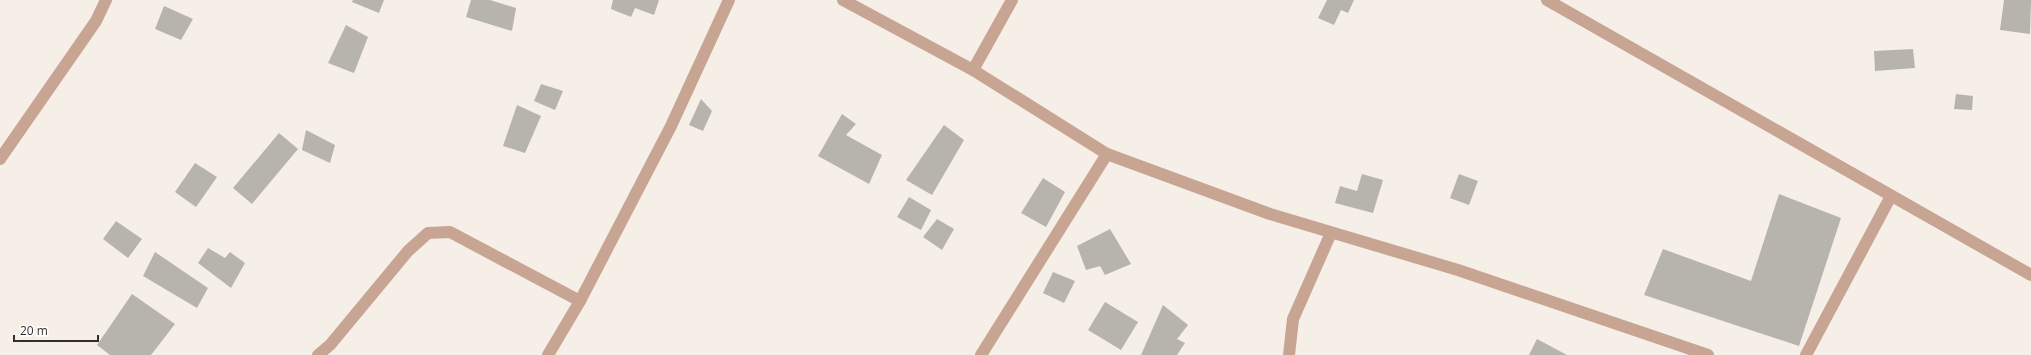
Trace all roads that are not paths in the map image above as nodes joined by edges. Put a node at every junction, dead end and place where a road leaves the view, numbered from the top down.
1 (106, 0) edge
2 (729, 0) edge
3 (842, 0) edge
4 (1012, 0) edge
5 (1547, 0) edge
6 (973, 70) junction
7 (1107, 154) junction
8 (0, 159) edge
9 (1891, 196) junction
10 (1331, 233) junction
11 (2031, 275) edge
12 (580, 301) junction
13 (318, 355) edge
14 (548, 355) edge
15 (980, 355) edge
16 (1289, 355) edge
17 (1708, 355) edge
18 (1806, 355) edge

1 - 8 street
2 - 12 street
3 - 6 street
4 - 6 street
5 - 9 street
6 - 7 street
7 - 10 street
7 - 15 street
9 - 11 street
9 - 18 street
10 - 16 street
10 - 17 street
12 - 13 street
12 - 14 street

